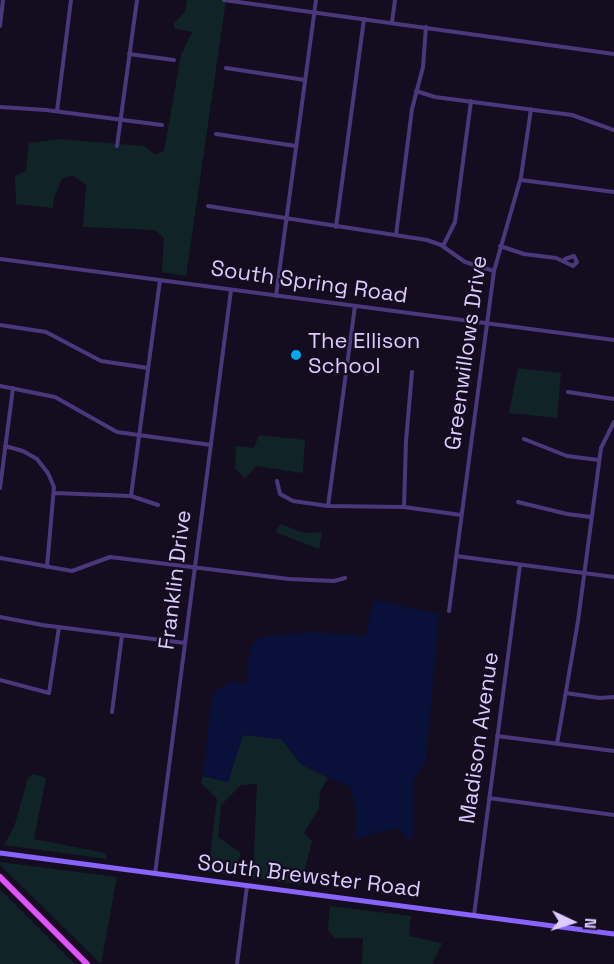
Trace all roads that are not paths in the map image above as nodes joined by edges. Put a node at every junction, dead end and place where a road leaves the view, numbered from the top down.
1 (3, 0) edge
2 (71, 0) edge
3 (137, 0) edge
4 (225, 0) edge
5 (316, 0) edge
6 (395, 0) edge
7 (314, 12) junction
8 (364, 19) junction
9 (392, 22) junction
10 (0, 26) edge
11 (426, 27) junction
12 (129, 54) junction
13 (614, 54) edge
14 (174, 60) dead end
15 (226, 68) dead end
16 (305, 80) junction
17 (416, 91) junction
18 (471, 101) junction
19 (0, 107) edge
20 (531, 109) junction
21 (57, 111) junction
22 (121, 119) junction
23 (162, 125) dead end
24 (614, 130) edge
25 (216, 134) dead end
26 (117, 146) dead end
27 (296, 147) junction
28 (521, 180) junction
29 (614, 192) edge
30 (208, 206) dead end
31 (286, 220) junction
32 (336, 227) junction
33 (396, 236) junction
34 (443, 246) junction
35 (500, 246) junction
36 (0, 259) edge
37 (565, 259) dead end
38 (494, 271) junction
39 (160, 280) junction
40 (231, 290) junction
41 (276, 296) junction
42 (355, 306) junction
43 (487, 324) junction
44 (0, 326) edge
45 (614, 340) edge
46 (148, 368) junction
47 (412, 372) dead end
48 (0, 386) edge
49 (13, 388) junction
50 (568, 392) dead end
51 (614, 399) edge
52 (614, 422) edge
53 (139, 435) junction
54 (524, 439) dead end
55 (211, 445) junction
56 (5, 446) junction
57 (599, 460) junction
58 (277, 481) dead end
59 (0, 488) edge
60 (55, 493) junction
61 (131, 496) junction
62 (518, 502) dead end
63 (158, 505) dead end
64 (328, 506) junction
65 (404, 507) junction
66 (461, 515) junction
67 (591, 517) junction
68 (456, 556) junction
69 (0, 558) edge
70 (520, 565) junction
71 (47, 567) junction
72 (194, 568) junction
73 (584, 573) junction
74 (345, 578) dead end
75 (614, 578) edge
76 (449, 611) dead end
77 (0, 617) edge
78 (59, 627) junction
79 (122, 635) junction
80 (185, 643) junction
81 (0, 680) edge
82 (566, 693) junction
83 (614, 697) edge
84 (112, 712) dead end
85 (497, 736) junction
86 (557, 744) junction
87 (614, 751) edge
88 (489, 798) junction
89 (614, 815) edge
90 (0, 853) edge
91 (155, 874) junction
92 (0, 877) edge
93 (247, 886) junction
94 (474, 915) junction
95 (614, 934) edge
96 (87, 964) edge
97 (237, 964) edge

1 - 10 street
2 - 21 street
3 - 12 street
4 - 7 street
5 - 7 street
6 - 9 street
7 - 8 street
7 - 16 street
8 - 9 street
8 - 32 street
9 - 11 street
11 - 13 street
11 - 17 street
12 - 14 street
12 - 22 street
15 - 16 street
16 - 27 street
17 - 18 street
17 - 33 street
18 - 20 street
18 - 34 street
19 - 21 street
20 - 24 street
20 - 28 street, Greenwillows Drive
21 - 22 street
22 - 23 street
22 - 26 street
25 - 27 street
27 - 31 street
28 - 29 street
28 - 35 street, Greenwillows Drive
30 - 31 street
31 - 32 street
31 - 41 street
32 - 33 street
33 - 34 street
34 - 38 street
35 - 37 street
35 - 38 street, Greenwillows Drive
36 - 39 street, South Spring Road
38 - 43 street, Greenwillows Drive
39 - 40 street, South Spring Road
39 - 46 street
40 - 41 street, South Spring Road
40 - 55 street, Franklin Drive
41 - 42 street, South Spring Road
42 - 43 street, South Spring Road
42 - 64 street
43 - 45 street, South Spring Road
43 - 66 street, Greenwillows Drive
44 - 46 street
46 - 53 street
47 - 65 street
48 - 49 street
49 - 53 street
49 - 56 street
50 - 51 street
52 - 57 street
53 - 55 street
53 - 61 street
54 - 57 street
55 - 72 street, Franklin Drive
56 - 59 street
56 - 60 street
57 - 67 street
58 - 64 street
60 - 61 street
60 - 71 street
61 - 63 street
62 - 67 street
64 - 65 street
65 - 66 street
66 - 68 street, Greenwillows Drive
67 - 73 street
68 - 70 street
68 - 76 street, Greenwillows Drive
69 - 71 street
70 - 73 street
70 - 85 street, Madison Avenue
71 - 72 street
72 - 74 street
72 - 80 street, Franklin Drive
73 - 75 street
73 - 82 street
77 - 78 street
78 - 79 street
78 - 81 street
79 - 80 street
79 - 84 street
80 - 91 street, Franklin Drive
82 - 83 street
82 - 86 street
85 - 86 street
85 - 88 street, Madison Avenue
86 - 87 street
88 - 89 street
88 - 94 street, Madison Avenue
90 - 91 main road, South Brewster Road
91 - 93 main road, South Brewster Road
92 - 96 main road
93 - 94 main road, South Brewster Road
93 - 97 street
94 - 95 main road, South Brewster Road

